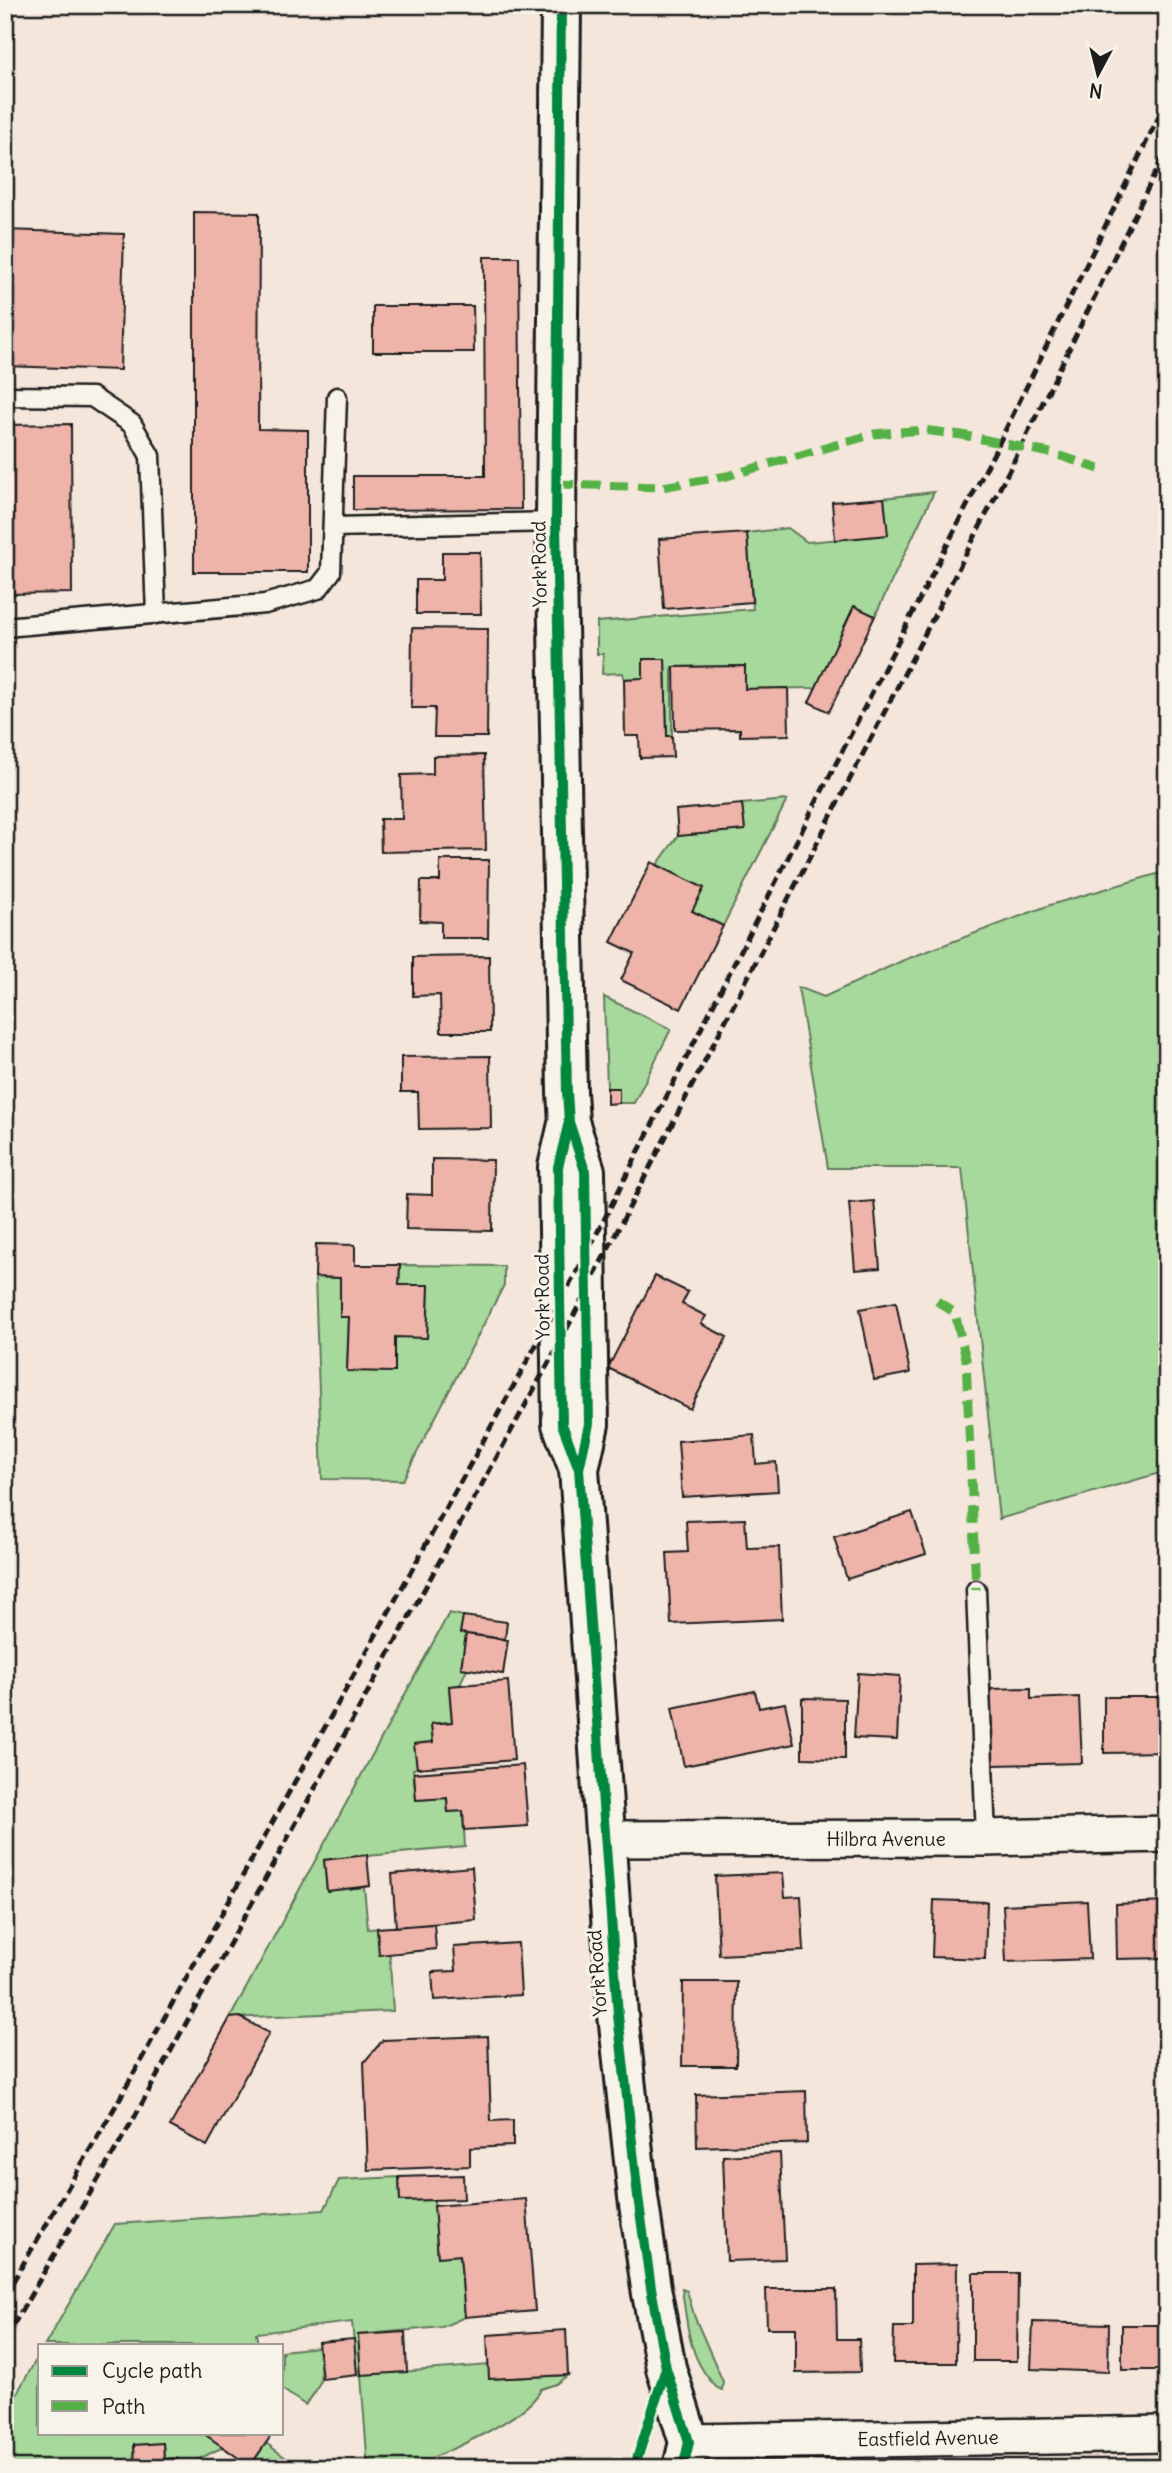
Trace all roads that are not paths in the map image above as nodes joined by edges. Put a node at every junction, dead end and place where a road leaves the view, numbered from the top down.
1 (562, 5) edge
2 (5, 396) edge
3 (337, 397) dead end
4 (556, 522) junction
5 (334, 527) junction
6 (156, 614) junction
7 (5, 627) edge
8 (976, 1590) dead end
9 (1167, 1834) edge
10 (986, 1838) junction
11 (605, 1839) junction
12 (1167, 2434) edge
13 (686, 2455) edge

1 - 4 street, York Road
2 - 6 lane
3 - 5 lane
4 - 5 lane
4 - 11 street, York Road
5 - 6 lane
6 - 7 lane
8 - 10 lane
9 - 10 street, Hilbra Avenue
10 - 11 street, Hilbra Avenue
11 - 13 street, York Road
12 - 13 street, Eastfield Avenue

